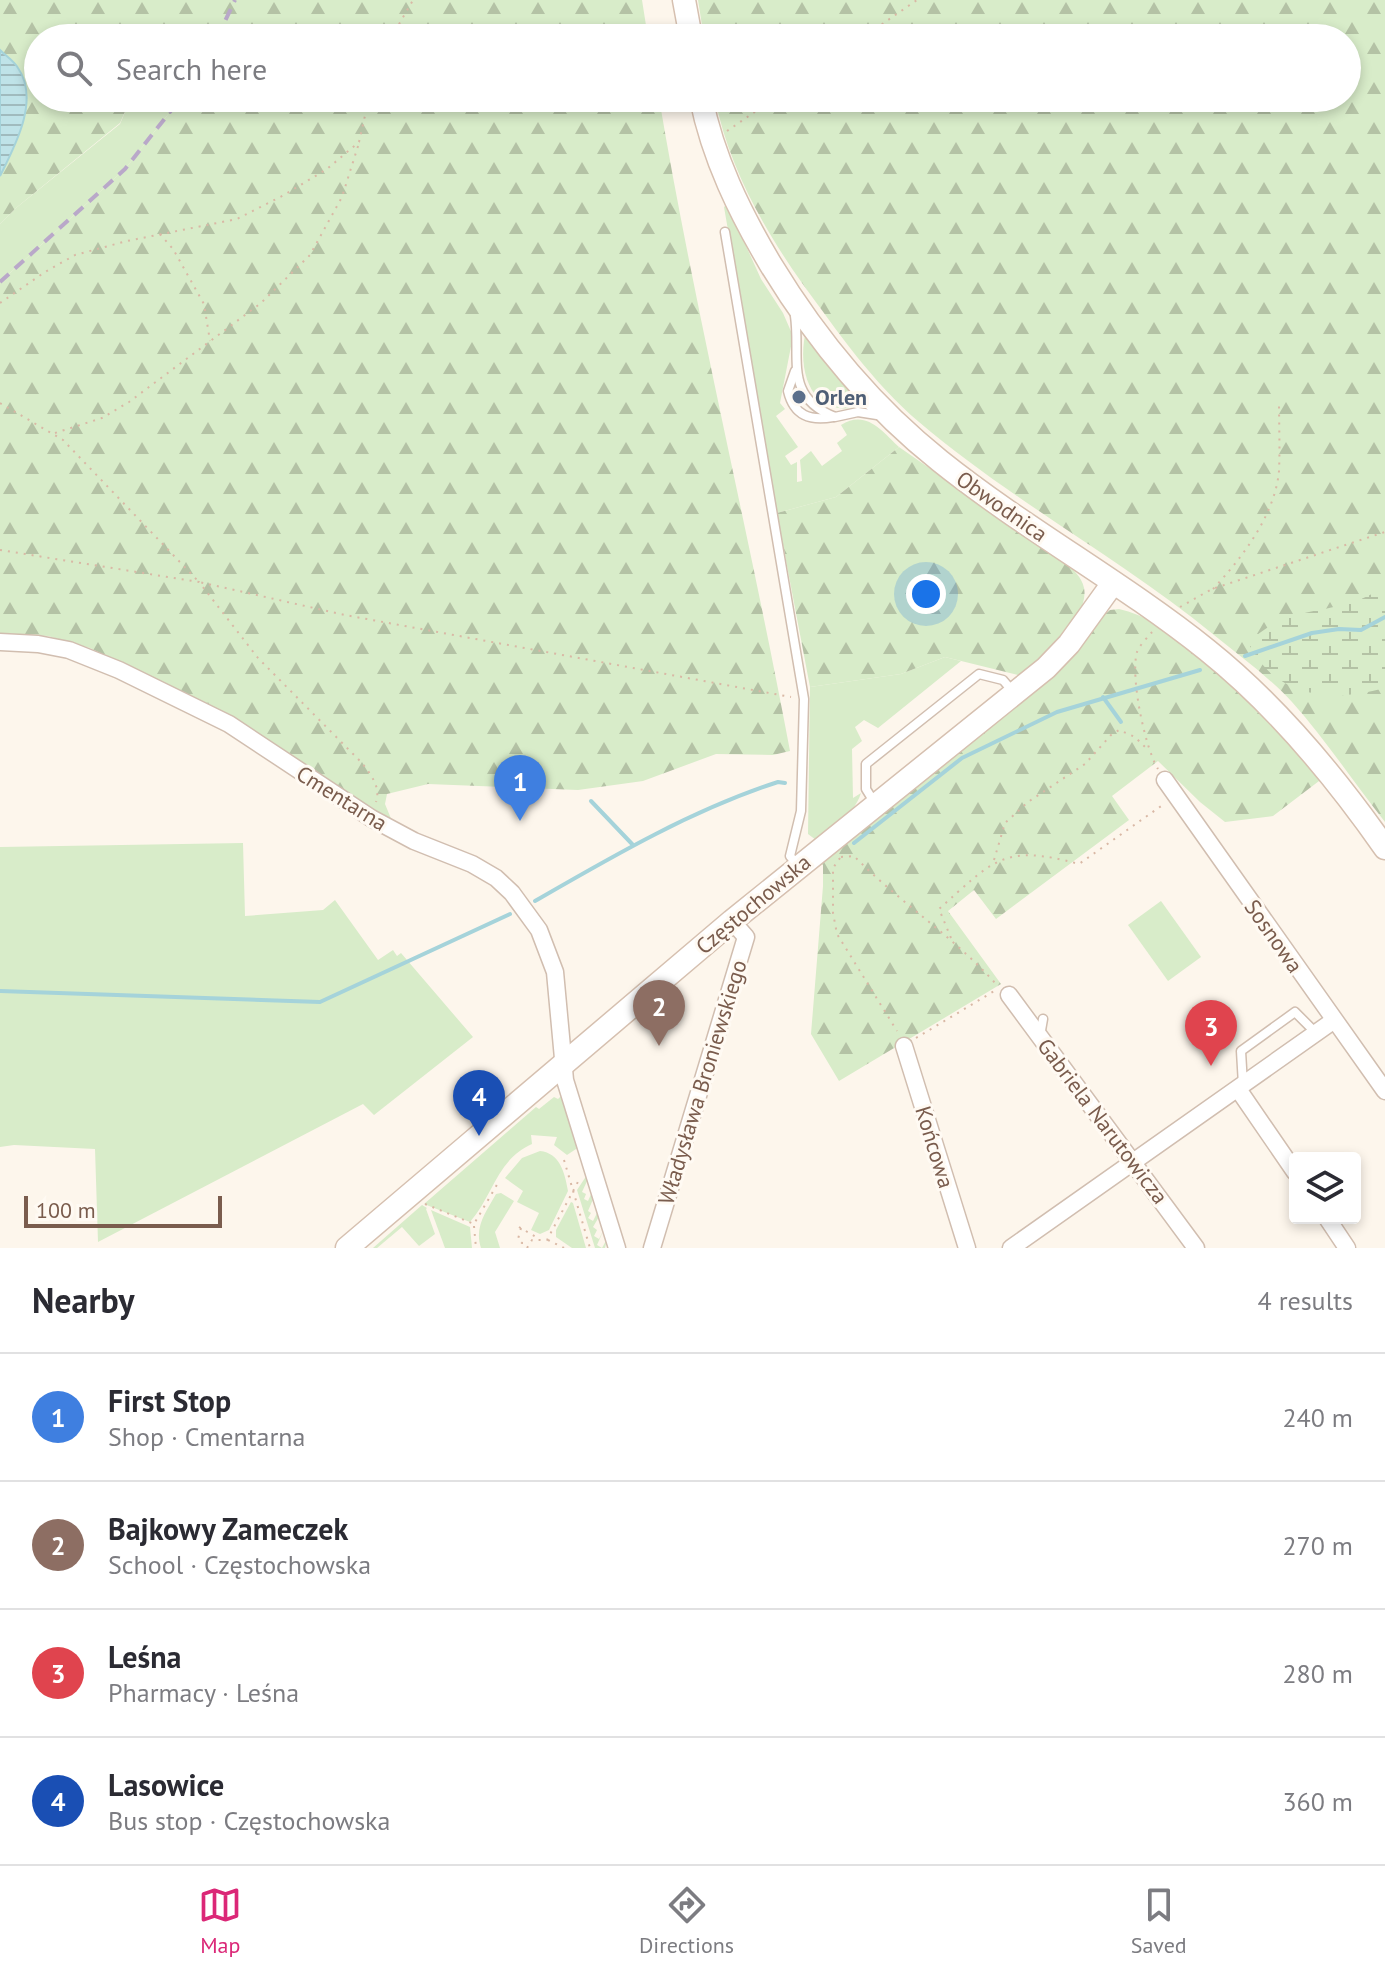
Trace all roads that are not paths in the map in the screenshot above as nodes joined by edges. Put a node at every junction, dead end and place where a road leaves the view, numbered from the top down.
1 (684, 0) edge
2 (688, 24) edge
3 (705, 112) edge
4 (725, 232) dead end
5 (792, 298) junction
6 (795, 370) junction
7 (835, 417) junction
8 (906, 432) junction
9 (1113, 583) junction
10 (0, 642) edge
11 (1015, 693) junction
12 (1165, 780) road end
13 (877, 805) junction
14 (1385, 848) edge
15 (798, 867) junction
16 (732, 921) junction
17 (1009, 995) dead end
18 (1043, 1019) dead end
19 (1333, 1021) junction
20 (1316, 1033) junction
21 (1040, 1037) junction
22 (904, 1046) road end
23 (562, 1067) junction
24 (1240, 1087) junction
25 (1385, 1091) edge
26 (1134, 1162) junction
27 (1289, 1163) edge
28 (1331, 1224) edge
29 (351, 1247) edge
30 (617, 1248) edge
31 (652, 1248) edge
32 (967, 1248) edge
33 (1011, 1248) edge
34 (1196, 1248) edge
35 (1347, 1248) edge

1 - 2 main road
3 - 5 main road, Obwodnica
4 - 15 lane
5 - 6 lane
5 - 8 main road, Obwodnica
6 - 7 lane
6 - 7 lane
7 - 8 lane
8 - 9 main road, Obwodnica
9 - 11 main road, Częstochowska
9 - 14 main road, Obwodnica
10 - 23 street, Cmentarna
11 - 13 main road, Częstochowska
11 - 13 lane
12 - 19 street, Sosnowa
13 - 15 main road, Częstochowska
15 - 16 main road, Częstochowska
16 - 23 main road, Częstochowska
16 - 31 street, Władysława Broniewskiego
17 - 21 street, Gabriela Narutowicza
18 - 21 lane
19 - 20 street
19 - 25 street, Sosnowa
20 - 24 street
20 - 24 lane
21 - 26 street, Gabriela Narutowicza
22 - 32 street, Końcowa
23 - 29 main road, Częstochowska
23 - 30 street
24 - 26 street
24 - 27 street
26 - 33 street
26 - 34 street, Gabriela Narutowicza
28 - 35 street

